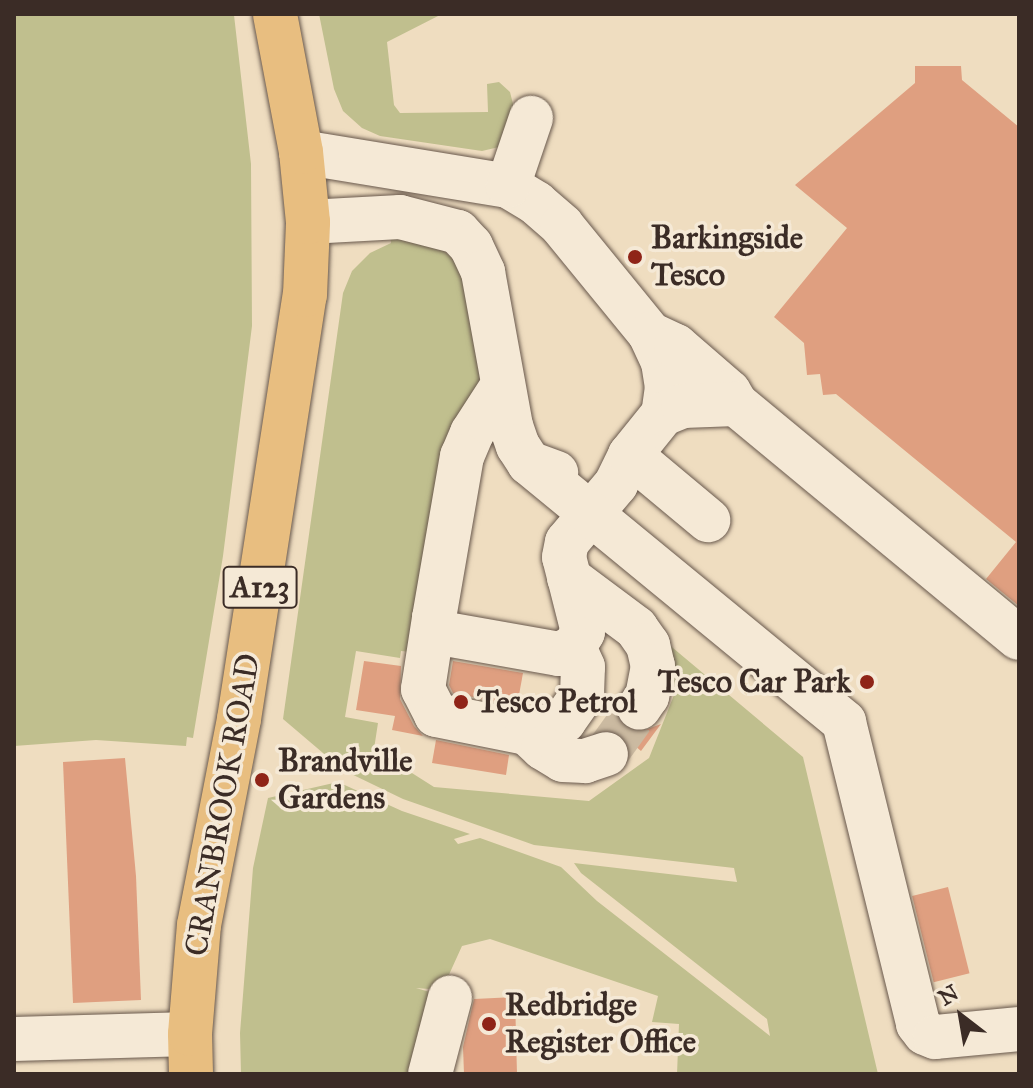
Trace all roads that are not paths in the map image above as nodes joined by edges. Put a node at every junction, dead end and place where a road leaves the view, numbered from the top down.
1 (275, 14) edge
2 (531, 118) dead end
3 (301, 152) junction
4 (487, 181) junction
5 (308, 222) junction
6 (458, 232) junction
7 (650, 334) junction
8 (503, 385) junction
9 (736, 404) junction
10 (663, 414) junction
11 (630, 455) junction
12 (529, 463) junction
13 (592, 515) junction
14 (708, 520) dead end
15 (569, 578) junction
16 (434, 618) junction
17 (1019, 638) edge
18 (574, 647) junction
19 (639, 708) tunnel mouth
20 (527, 733) junction
21 (606, 754) dead end
22 (450, 998) dead end
23 (1019, 1029) edge
24 (14, 1039) edge
25 (190, 1054) edge
26 (430, 1074) edge

1 - 3 main road, CRANBROOK ROAD / A123
2 - 4 street
3 - 4 street
3 - 5 main road, CRANBROOK ROAD / A123
4 - 6 street
4 - 7 street
5 - 6 street
5 - 25 main road, CRANBROOK ROAD / A123
6 - 8 street
7 - 9 street
7 - 10 street
8 - 12 street
8 - 16 street
9 - 10 street
9 - 17 street
10 - 11 street
11 - 12 street
11 - 13 street
11 - 14 street
12 - 13 street
13 - 15 street
13 - 23 street
15 - 18 street
15 - 19 street
16 - 18 street
16 - 20 street
18 - 20 street
20 - 21 street
22 - 26 street
24 - 25 street

